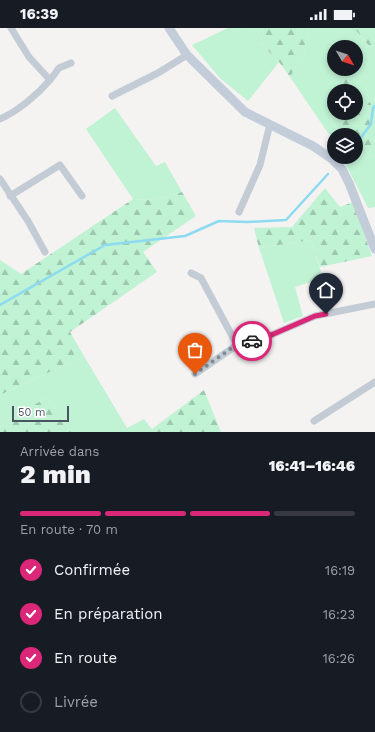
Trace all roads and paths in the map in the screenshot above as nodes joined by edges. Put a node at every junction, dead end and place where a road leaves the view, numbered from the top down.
1 (10, 28) edge
2 (169, 28) edge
3 (188, 55) junction
4 (71, 63) dead end
5 (50, 80) junction
6 (112, 96) dead end
7 (0, 119) edge
8 (270, 124) junction
9 (0, 179) edge
10 (10, 196) junction
11 (82, 196) dead end
12 (238, 212) dead end
13 (375, 249) edge
14 (45, 252) dead end
15 (191, 273) dead end
16 (375, 304) edge
17 (236, 345) junction
18 (195, 374) dead end
19 (375, 382) edge
20 (314, 421) dead end

1 - 5 street
2 - 3 street
3 - 6 street
3 - 8 street
4 - 5 street
5 - 7 street
8 - 12 street
8 - 13 street
9 - 10 street
10 - 11 street
10 - 14 street
15 - 17 street
16 - 17 street
17 - 18 street
19 - 20 street

